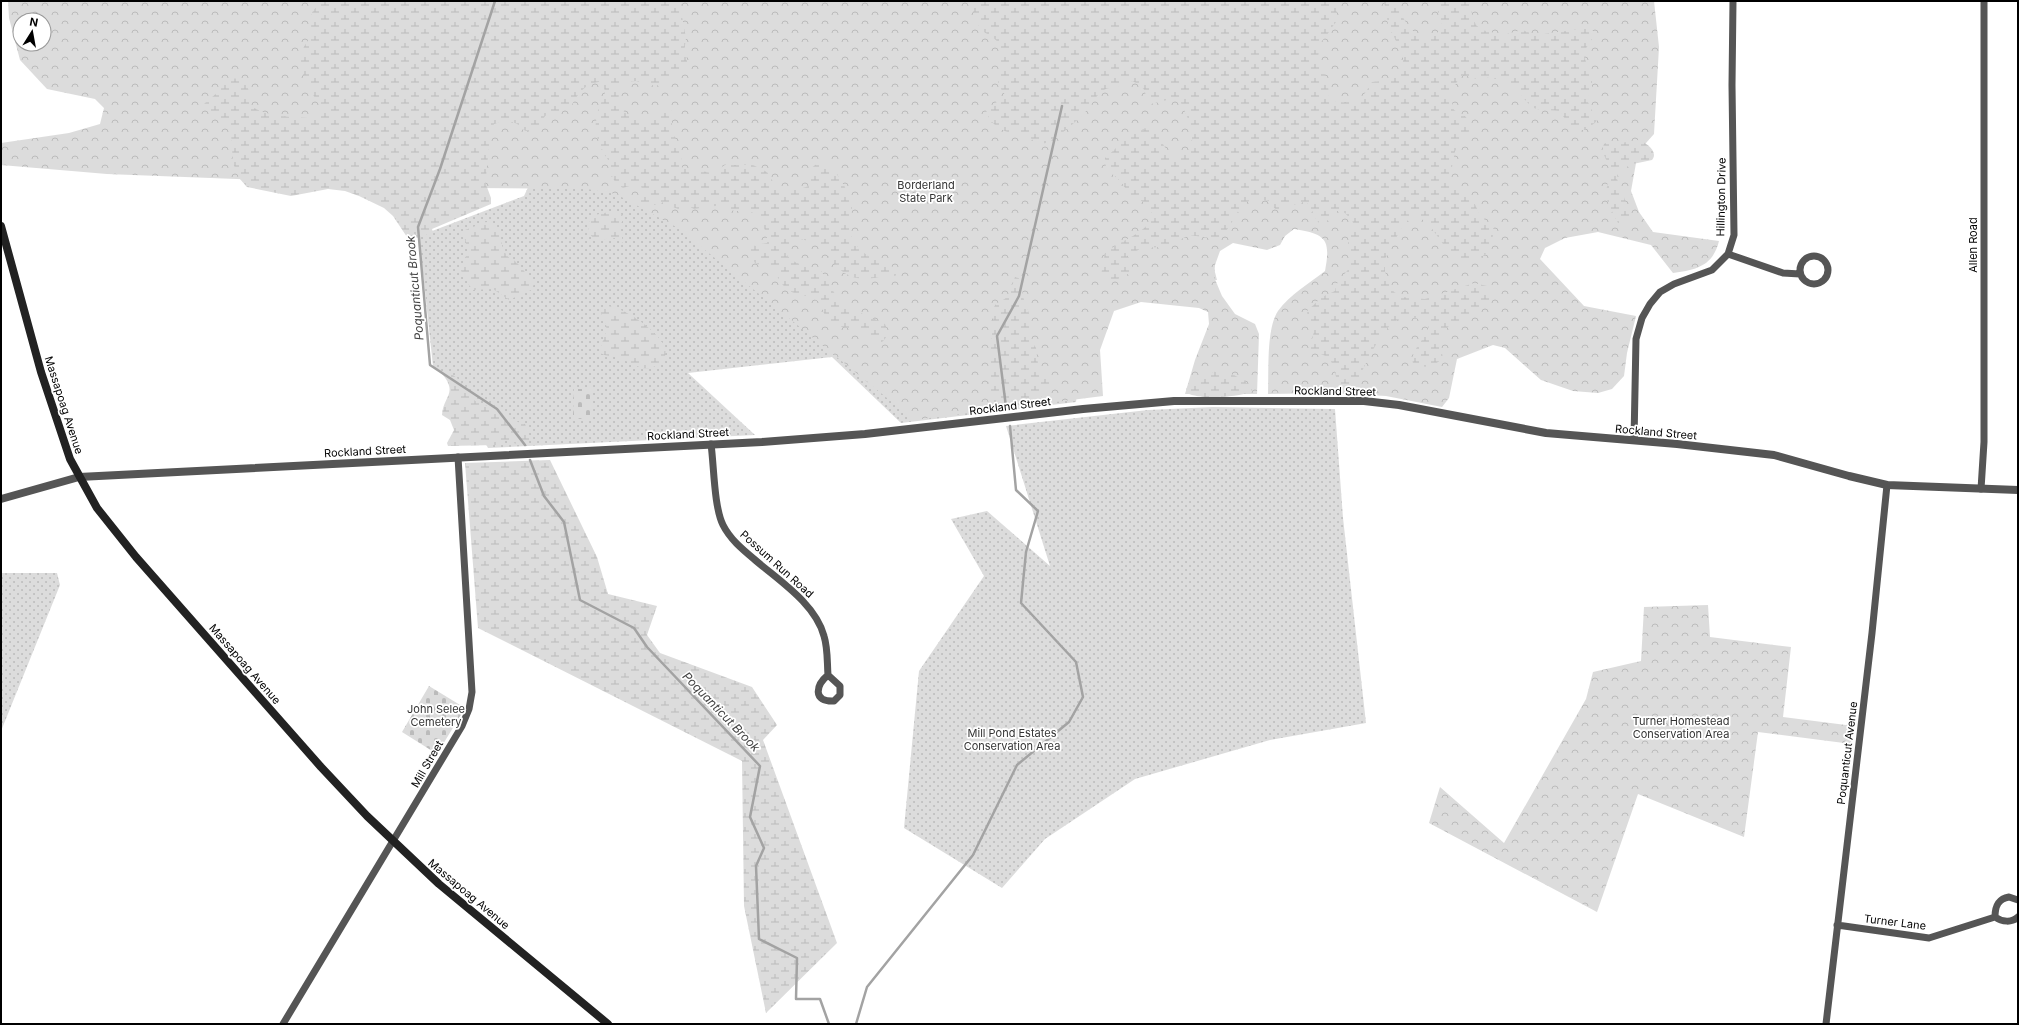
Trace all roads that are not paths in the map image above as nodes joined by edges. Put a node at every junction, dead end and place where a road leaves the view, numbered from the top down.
1 (1733, 1) edge
2 (1984, 1) edge
3 (1, 226) edge
4 (1728, 254) junction
5 (1800, 274) junction
6 (1634, 440) junction
7 (712, 444) junction
8 (458, 457) junction
9 (79, 477) junction
10 (1887, 485) junction
11 (1981, 489) junction
12 (2018, 490) edge
13 (1, 499) edge
14 (828, 675) dead end
15 (393, 842) junction
16 (2018, 900) edge
17 (1996, 917) junction
18 (2018, 917) edge
19 (1837, 925) junction
20 (283, 1024) edge
21 (608, 1024) edge
22 (1826, 1024) edge

1 - 4 street, Hillington Drive
2 - 11 street, Allen Road
3 - 9 main road, Massapoag Avenue
4 - 5 street
4 - 6 street, Hillington Drive
5 - 5 street
6 - 7 street, Rockland Street
6 - 10 street, Rockland Street
7 - 8 street, Rockland Street
7 - 14 street, Possum Run Road
8 - 9 street, Rockland Street
8 - 15 street, Mill Street
9 - 13 street, Rockland Street
9 - 15 main road, Massapoag Avenue
10 - 11 street, Rockland Street
10 - 19 street, Poquanticut Avenue
11 - 12 street, Rockland Street
15 - 20 street, Mill Street
15 - 21 main road, Massapoag Avenue
16 - 17 street
17 - 18 street, Turner Lane
17 - 19 street, Turner Lane
19 - 22 street, Poquanticut Avenue

